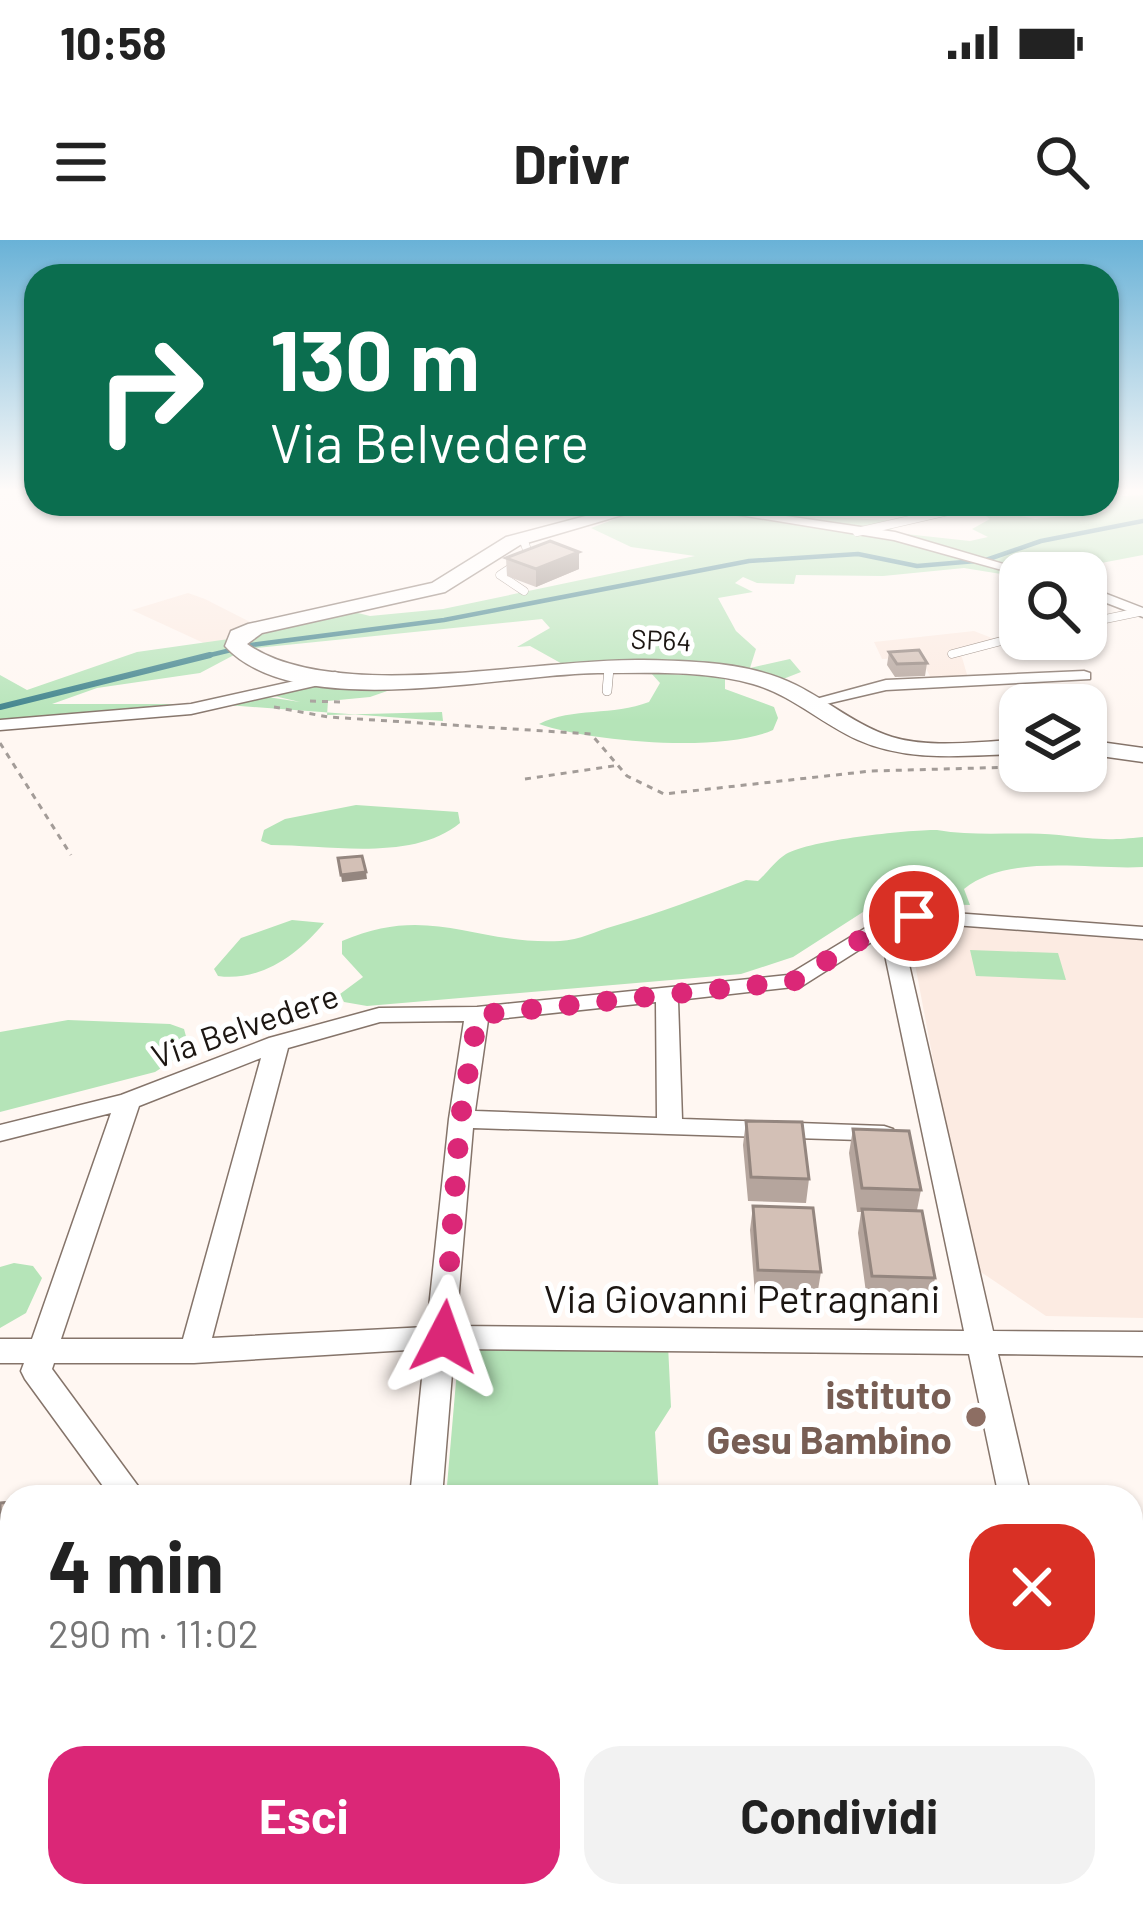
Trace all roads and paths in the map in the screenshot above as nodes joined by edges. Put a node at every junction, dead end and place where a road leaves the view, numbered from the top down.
1 (476, 566) edge
2 (514, 566) edge
3 (524, 590) dead end
4 (1107, 598) edge
5 (1141, 612) edge
6 (1107, 618) edge
7 (999, 642) edge
8 (952, 654) dead end
9 (1084, 676) dead end
10 (336, 677) junction
11 (809, 703) junction
12 (275, 707) dead end
13 (0, 725) edge
14 (0, 743) edge
15 (999, 746) edge
16 (1107, 750) edge
17 (1143, 755) edge
18 (620, 765) junction
19 (999, 767) edge
20 (525, 779) dead end
21 (70, 855) dead end
22 (889, 922) junction
23 (1143, 933) edge
24 (667, 998) junction
25 (478, 1015) junction
26 (277, 1043) junction
27 (128, 1101) junction
28 (460, 1120) junction
29 (670, 1126) junction
30 (0, 1132) edge
31 (933, 1137) junction
32 (444, 1337) junction
33 (980, 1339) junction
34 (1143, 1344) edge
35 (43, 1350) junction
36 (0, 1351) edge
37 (194, 1351) junction
38 (121, 1485) edge
39 (427, 1485) edge
40 (1012, 1485) edge

1 - 10 street, SP64
2 - 3 lane
4 - 5 street
5 - 6 lane
7 - 8 lane
9 - 11 street
10 - 11 street, SP64
10 - 13 street
11 - 15 street, SP64
12 - 18 path
14 - 21 path
16 - 17 street
18 - 19 path
18 - 20 path
22 - 23 street, Via Belvedere
22 - 24 street, Via Belvedere
22 - 31 street
24 - 25 street, Via Belvedere
24 - 29 street
25 - 26 street, Via Belvedere
25 - 28 street
26 - 27 street, Via Belvedere
26 - 37 street
27 - 30 street, Via Belvedere
27 - 35 street
28 - 29 street
28 - 32 street
29 - 31 street
31 - 33 street
32 - 33 street, Via Giovanni Petragnani
32 - 37 street, Via Giovanni Petragnani
32 - 39 street
33 - 34 street, Via Giovanni Petragnani
33 - 40 street
35 - 36 street, Via Giovanni Petragnani
35 - 37 street, Via Giovanni Petragnani
35 - 38 street

